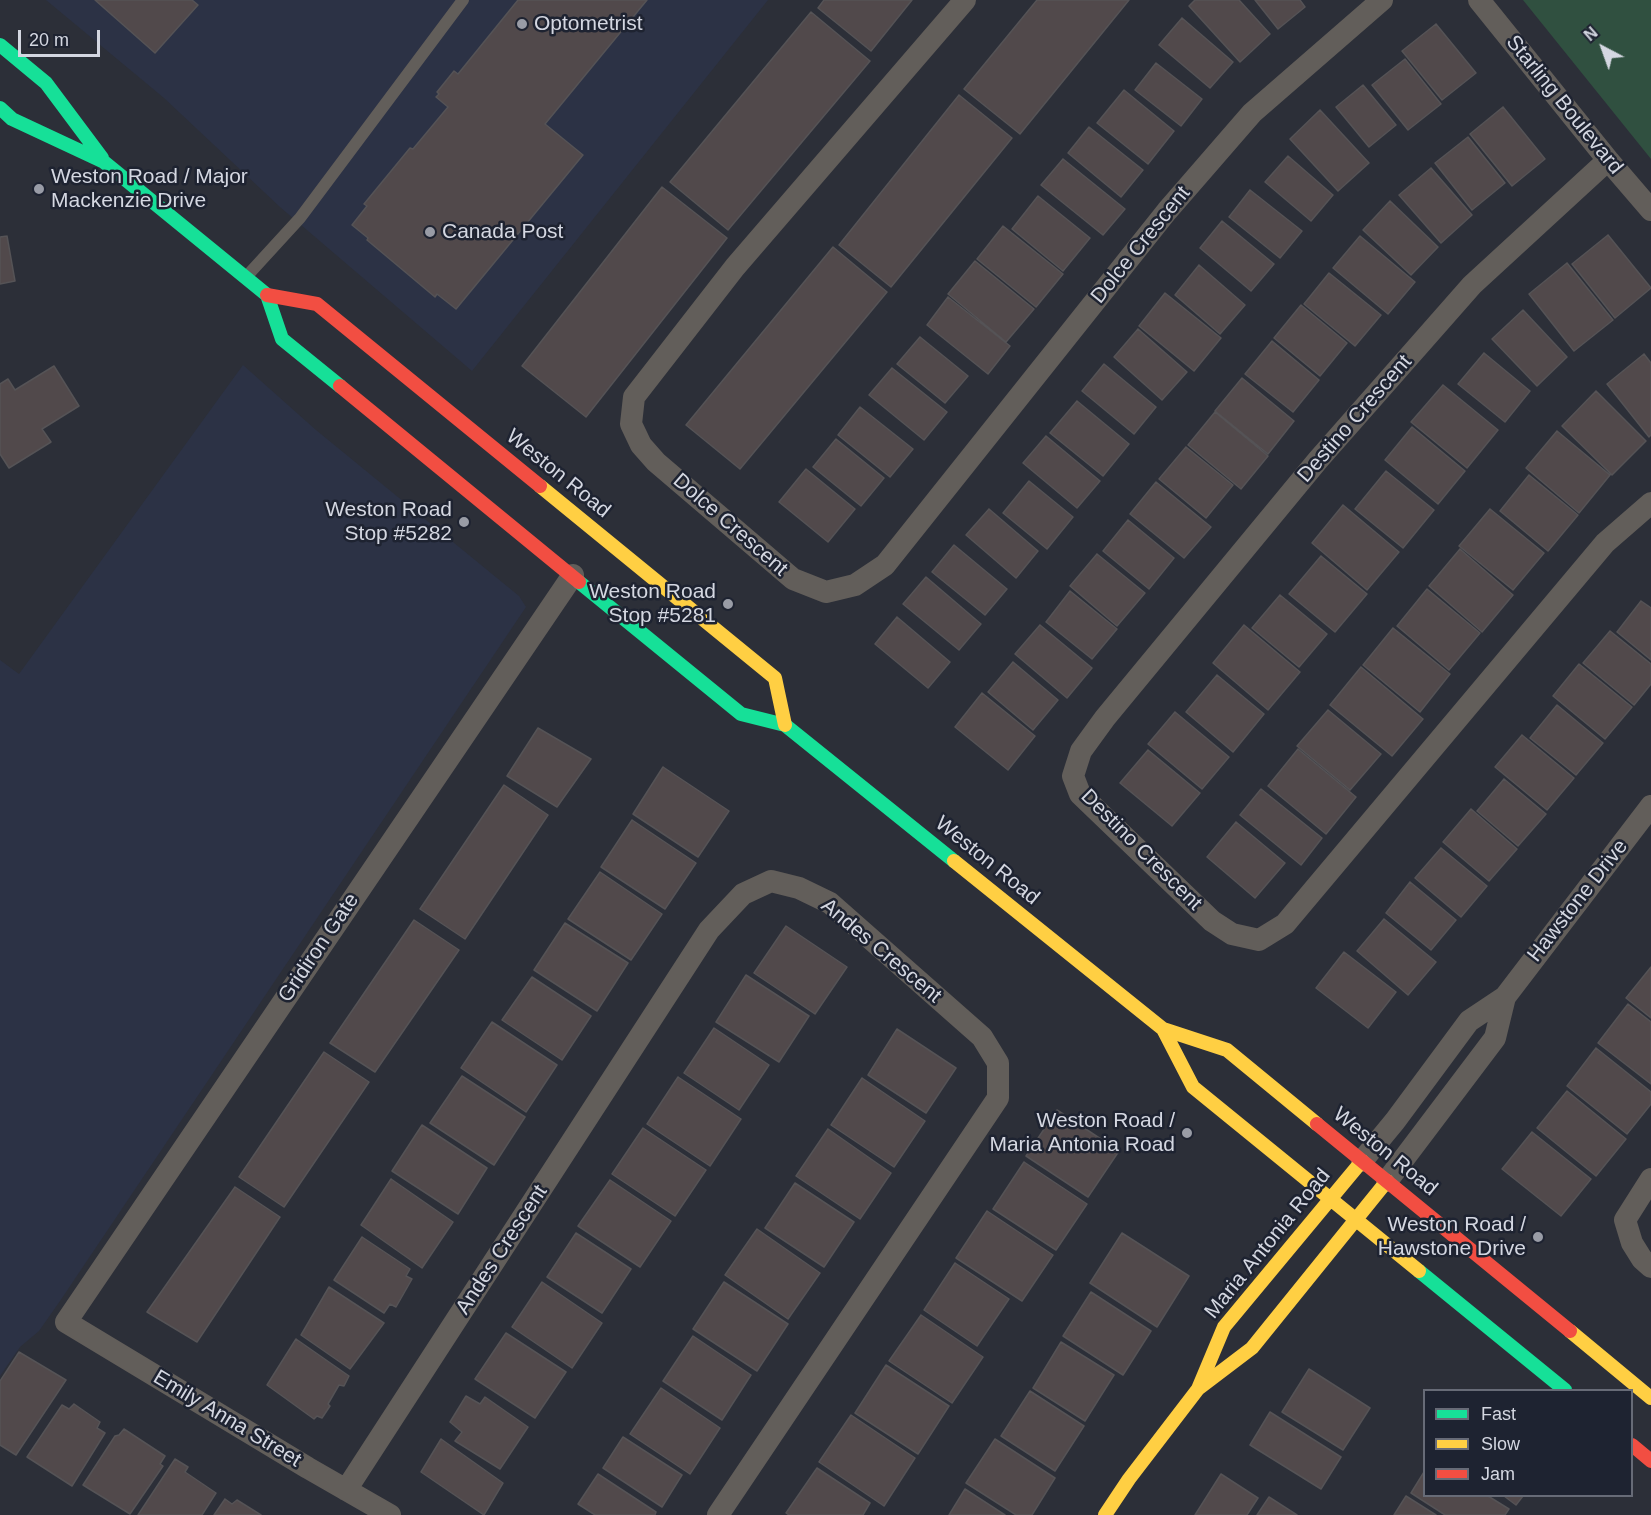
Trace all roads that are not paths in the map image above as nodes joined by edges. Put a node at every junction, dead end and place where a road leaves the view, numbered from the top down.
1 (463, 0) edge
2 (965, 0) edge
3 (1382, 0) edge
4 (1479, 0) edge
5 (0, 45) edge
6 (0, 108) edge
7 (1608, 160) junction
8 (104, 162) junction
9 (1651, 210) edge
10 (246, 277) junction
11 (267, 296) junction
12 (1651, 503) edge
13 (573, 575) junction
14 (785, 725) junction
15 (1651, 806) edge
16 (1505, 997) junction
17 (1163, 1029) junction
18 (1362, 1161) junction
19 (1651, 1179) edge
20 (1387, 1181) junction
21 (1330, 1199) junction
22 (1355, 1219) junction
23 (1651, 1267) edge
24 (66, 1322) joint
25 (1198, 1389) junction
26 (1564, 1389) edge
27 (1651, 1398) edge
28 (1633, 1446) edge
29 (1651, 1461) edge
30 (346, 1490) junction
31 (390, 1515) edge
32 (718, 1515) edge
33 (1105, 1515) edge

1 - 10 lane
2 - 3 street, Dolce Crescent
4 - 7 street, Starling Boulevard
5 - 8 main road, Weston Road
6 - 8 main road, Weston Road
7 - 9 street, Starling Boulevard
7 - 12 street, Destino Crescent
8 - 10 main road, Weston Road
10 - 11 main road, Weston Road
11 - 13 main road, Weston Road
11 - 14 main road, Weston Road
13 - 14 main road, Weston Road
13 - 24 street, Gridiron Gate
14 - 17 main road, Weston Road
15 - 16 street, Hawstone Drive
16 - 18 street, Hawstone Drive
16 - 20 street, Hawstone Drive
17 - 18 main road, Weston Road
17 - 21 main road, Weston Road
18 - 20 main road, Weston Road
18 - 21 main road, Maria Antonia Road
19 - 23 street
20 - 22 main road, Maria Antonia Road
20 - 27 main road, Weston Road
21 - 22 main road, Weston Road
21 - 25 main road, Maria Antonia Road
22 - 25 main road, Maria Antonia Road
22 - 26 main road, Weston Road
24 - 30 street, Emily Anna Street
25 - 33 main road, Maria Antonia Road
28 - 29 main road
30 - 31 street, Emily Anna Street
30 - 32 street, Andes Crescent

